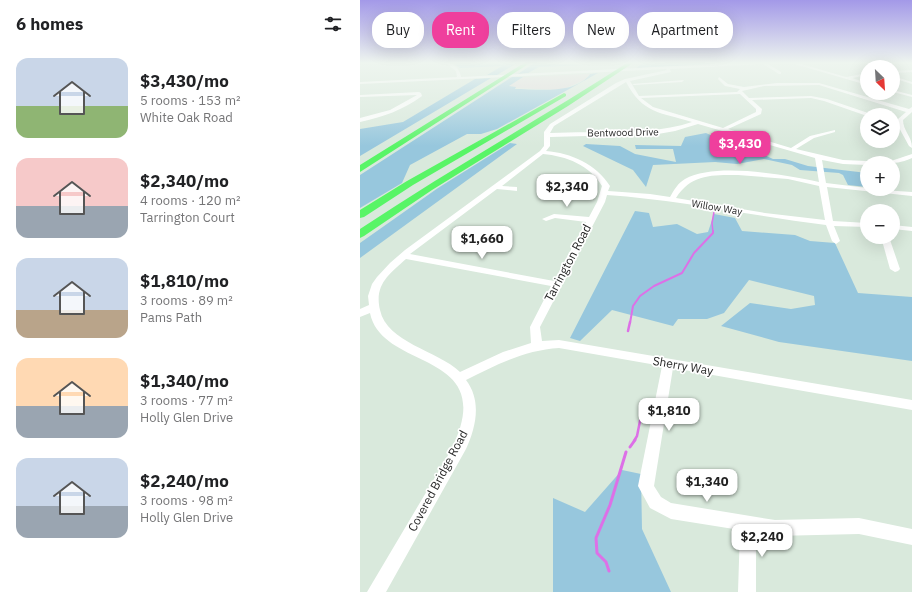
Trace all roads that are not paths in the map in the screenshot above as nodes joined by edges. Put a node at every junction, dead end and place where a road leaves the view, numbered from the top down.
1 (741, 90) edge
2 (477, 91) edge
3 (484, 91) edge
4 (571, 91) edge
5 (596, 91) edge
6 (605, 91) edge
7 (634, 91) edge
8 (732, 91) edge
9 (844, 91) edge
10 (900, 93) edge
11 (372, 95) junction
12 (360, 96) edge
13 (912, 96) edge
14 (637, 97) junction
15 (749, 100) junction
16 (360, 102) edge
17 (911, 110) edge
18 (860, 112) edge
19 (360, 120) edge
20 (900, 120) edge
21 (697, 122) junction
22 (900, 124) edge
23 (722, 130) junction
24 (833, 132) dead end
25 (547, 135) junction
26 (741, 136) junction
27 (726, 142) dead end
28 (912, 146) edge
29 (791, 150) junction
30 (542, 152) junction
31 (912, 156) edge
32 (818, 157) junction
33 (900, 161) edge
34 (860, 162) edge
35 (360, 163) edge
36 (360, 169) edge
37 (823, 185) junction
38 (495, 187) junction
39 (514, 190) dead end
40 (604, 194) junction
41 (912, 194) edge
42 (672, 199) junction
43 (360, 215) edge
44 (546, 219) dead end
45 (591, 220) junction
46 (829, 223) junction
47 (860, 225) edge
48 (900, 228) edge
49 (912, 229) edge
50 (360, 234) edge
51 (836, 240) dead end
52 (887, 244) edge
53 (404, 256) junction
54 (895, 269) dead end
55 (556, 284) junction
56 (373, 307) junction
57 (360, 313) edge
58 (537, 346) junction
59 (668, 363) junction
60 (458, 378) junction
61 (912, 405) edge
62 (748, 523) junction
63 (912, 537) edge
64 (376, 592) edge
65 (747, 592) edge

1 - 15 street
2 - 35 highway
3 - 36 highway
4 - 43 highway
5 - 50 highway
6 - 25 street
7 - 14 street
8 - 14 street
9 - 17 street
10 - 13 street
11 - 12 street
11 - 16 street
11 - 19 street
14 - 21 street
15 - 18 street
15 - 23 street
17 - 20 street
21 - 23 street
21 - 25 street, Bentwood Drive
22 - 28 street
23 - 26 street
24 - 29 street
25 - 30 street
26 - 27 street
26 - 29 street
29 - 32 street
30 - 38 street, Covered Bridge Road
30 - 40 street
31 - 33 street
32 - 34 street
32 - 37 street
37 - 41 street
37 - 42 street
37 - 46 street
38 - 39 street
38 - 53 street, Covered Bridge Road
40 - 42 street, Willow Way
40 - 45 street, Tarrington Road
42 - 46 street, Willow Way
44 - 45 street
45 - 55 street, Tarrington Road
46 - 47 street, Willow Way
46 - 51 street
48 - 49 street
52 - 54 street
53 - 55 street
53 - 56 street, Covered Bridge Road
55 - 58 street, Tarrington Road
56 - 57 street
56 - 60 street, Covered Bridge Road
58 - 59 street, Sherry Way
58 - 60 street, Sherry Way
59 - 61 street, Sherry Way
59 - 62 street
60 - 64 street, Covered Bridge Road
62 - 63 street
62 - 65 street

